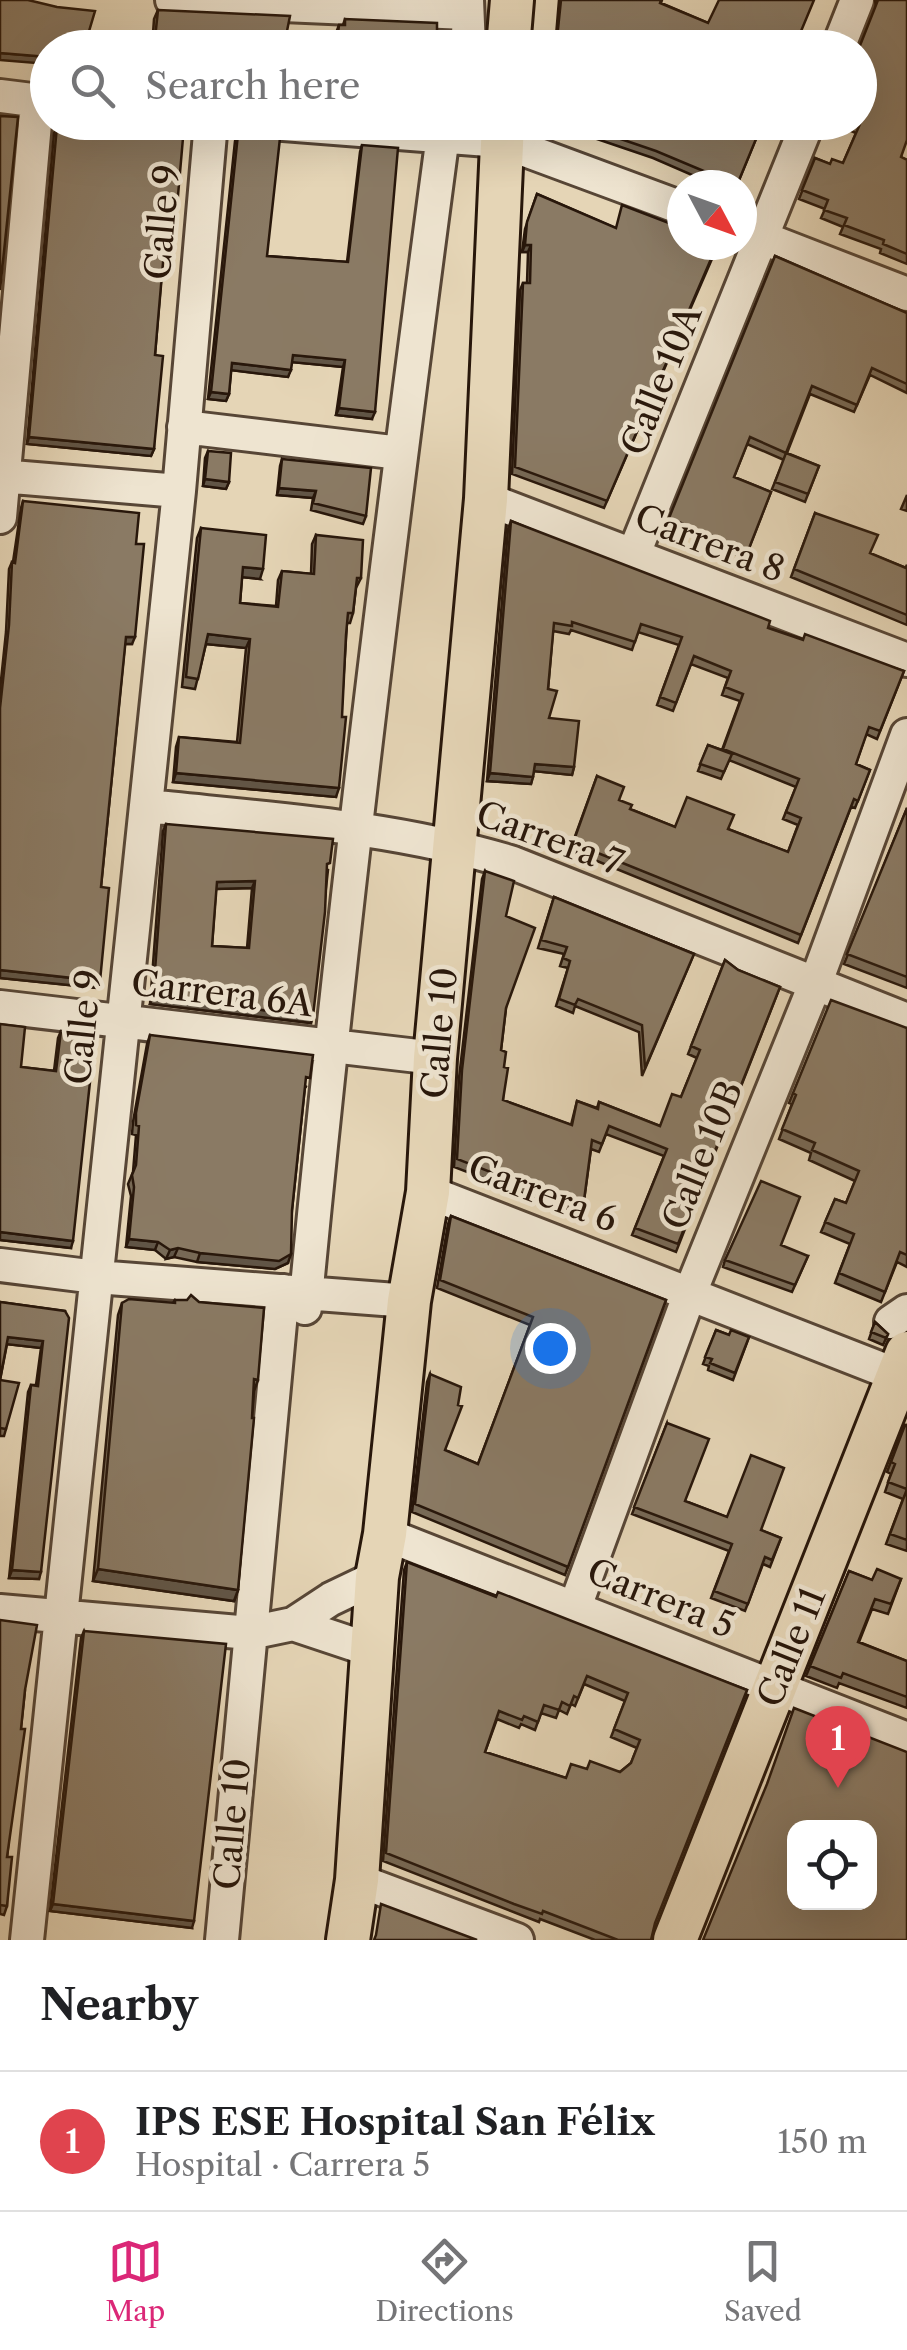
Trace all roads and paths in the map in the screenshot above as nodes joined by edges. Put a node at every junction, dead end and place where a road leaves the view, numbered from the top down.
1 (172, 0) edge
2 (512, 0) edge
3 (857, 0) edge
4 (467, 7) edge
5 (510, 30) edge
6 (845, 30) edge
7 (0, 96) edge
8 (30, 100) edge
9 (38, 140) edge
10 (210, 140) edge
11 (446, 140) edge
12 (502, 140) edge
13 (521, 140) edge
14 (799, 140) edge
15 (667, 202) edge
16 (757, 224) edge
17 (757, 236) edge
18 (742, 260) edge
19 (907, 294) edge
20 (184, 427) junction
21 (400, 453) junction
22 (2, 476) edge
23 (178, 491) junction
24 (486, 499) junction
25 (0, 517) edge
26 (633, 556) junction
27 (907, 660) edge
28 (907, 735) edge
29 (146, 806) junction
30 (356, 828) junction
31 (456, 845) junction
32 (816, 982) junction
33 (0, 1007) edge
34 (907, 1020) edge
35 (124, 1022) junction
36 (330, 1046) junction
37 (435, 1058) junction
38 (428, 1192) junction
39 (0, 1265) edge
40 (0, 1286) edge
41 (95, 1287) junction
42 (690, 1293) junction
43 (294, 1300) junction
44 (408, 1310) junction
45 (900, 1351) edge
46 (385, 1534) junction
47 (377, 1577) junction
48 (575, 1606) junction
49 (0, 1611) edge
50 (60, 1616) junction
51 (293, 1624) junction
52 (250, 1633) junction
53 (371, 1650) junction
54 (775, 1686) junction
55 (907, 1739) edge
56 (357, 1880) junction
57 (342, 1936) edge
58 (0, 1937) edge
59 (26, 1940) edge
60 (222, 1940) edge
61 (517, 1940) edge
62 (676, 1940) edge

1 - 4 street
2 - 5 main road
3 - 6 street
7 - 8 street
9 - 22 street
10 - 20 street, Calle 9
11 - 21 street, Calle 10
12 - 24 main road, Calle 10
13 - 15 street
14 - 16 street, Calle 10A
17 - 19 street
18 - 26 street, Calle 10A
20 - 21 street
20 - 23 street, Calle 9
21 - 30 street, Calle 10
22 - 23 street
22 - 25 street
23 - 29 street, Calle 9
24 - 26 street, Carrera 8
24 - 31 main road, Calle 10
26 - 27 street, Carrera 8
28 - 32 street, Calle 10B
29 - 30 street, Carrera 7
29 - 35 street, Calle 9
30 - 31 street, Carrera 7
30 - 36 street, Calle 10
31 - 32 street, Carrera 7
31 - 37 main road, Calle 10
32 - 34 street, Carrera 7
32 - 42 street, Calle 10B
33 - 35 street, Carrera 6A
35 - 36 street, Carrera 6A
35 - 41 street, Calle 9
36 - 37 street, Carrera 6A
36 - 43 street, Calle 10
37 - 38 main road, Calle 10
38 - 42 street, Carrera 6
38 - 44 main road, Calle 10
39 - 41 street
40 - 41 street
41 - 43 street
41 - 50 street, Calle 9
42 - 45 street, Carrera 6
42 - 48 street, Calle 10B
43 - 44 street
43 - 52 street, Calle 10
44 - 46 main road, Calle 10
45 - 54 main road, Calle 11
46 - 47 main road, Calle 10
46 - 48 street, Carrera 5
47 - 51 street
47 - 53 main road, Calle 10
48 - 54 street, Carrera 5
49 - 50 street
50 - 52 street
50 - 59 street, Calle 9
51 - 52 street
51 - 53 street
52 - 60 street, Calle 10
53 - 56 main road, Calle 10
54 - 55 street, Carrera 5
54 - 62 main road, Calle 11
56 - 57 main road, Calle 10
56 - 61 street
58 - 59 street

